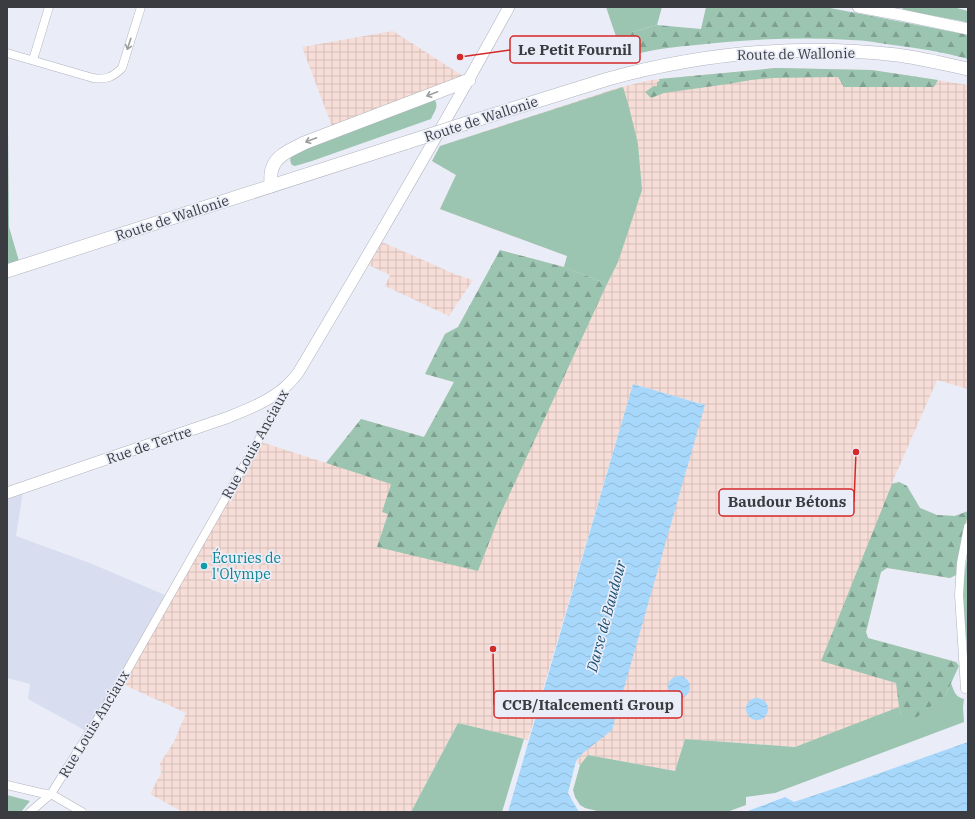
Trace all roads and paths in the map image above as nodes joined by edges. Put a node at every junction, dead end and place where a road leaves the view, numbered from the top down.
1 (49, 7) edge
2 (141, 7) edge
3 (508, 7) edge
4 (858, 7) edge
5 (968, 29) edge
6 (7, 53) edge
7 (33, 60) junction
8 (968, 69) edge
9 (469, 80) junction
10 (271, 186) junction
11 (7, 271) edge
12 (286, 387) junction
13 (7, 493) edge
14 (968, 527) edge
15 (965, 689) dead end
16 (7, 785) edge
17 (51, 794) junction
18 (30, 812) edge
19 (82, 812) edge

1 - 7 street
2 -> 7 street
3 - 9 street, Rue Louis Anciaux
4 - 5 street
6 - 7 street
8 - 10 main road, Route de Wallonie, bridge
9 -> 10 main road
9 - 12 street, Rue Louis Anciaux
10 - 11 main road, Route de Wallonie
12 - 13 street, Rue de Tertre
12 - 17 street, Rue Louis Anciaux
14 - 15 street
16 - 17 street
17 - 18 street, Rue Louis Anciaux
17 - 19 street

